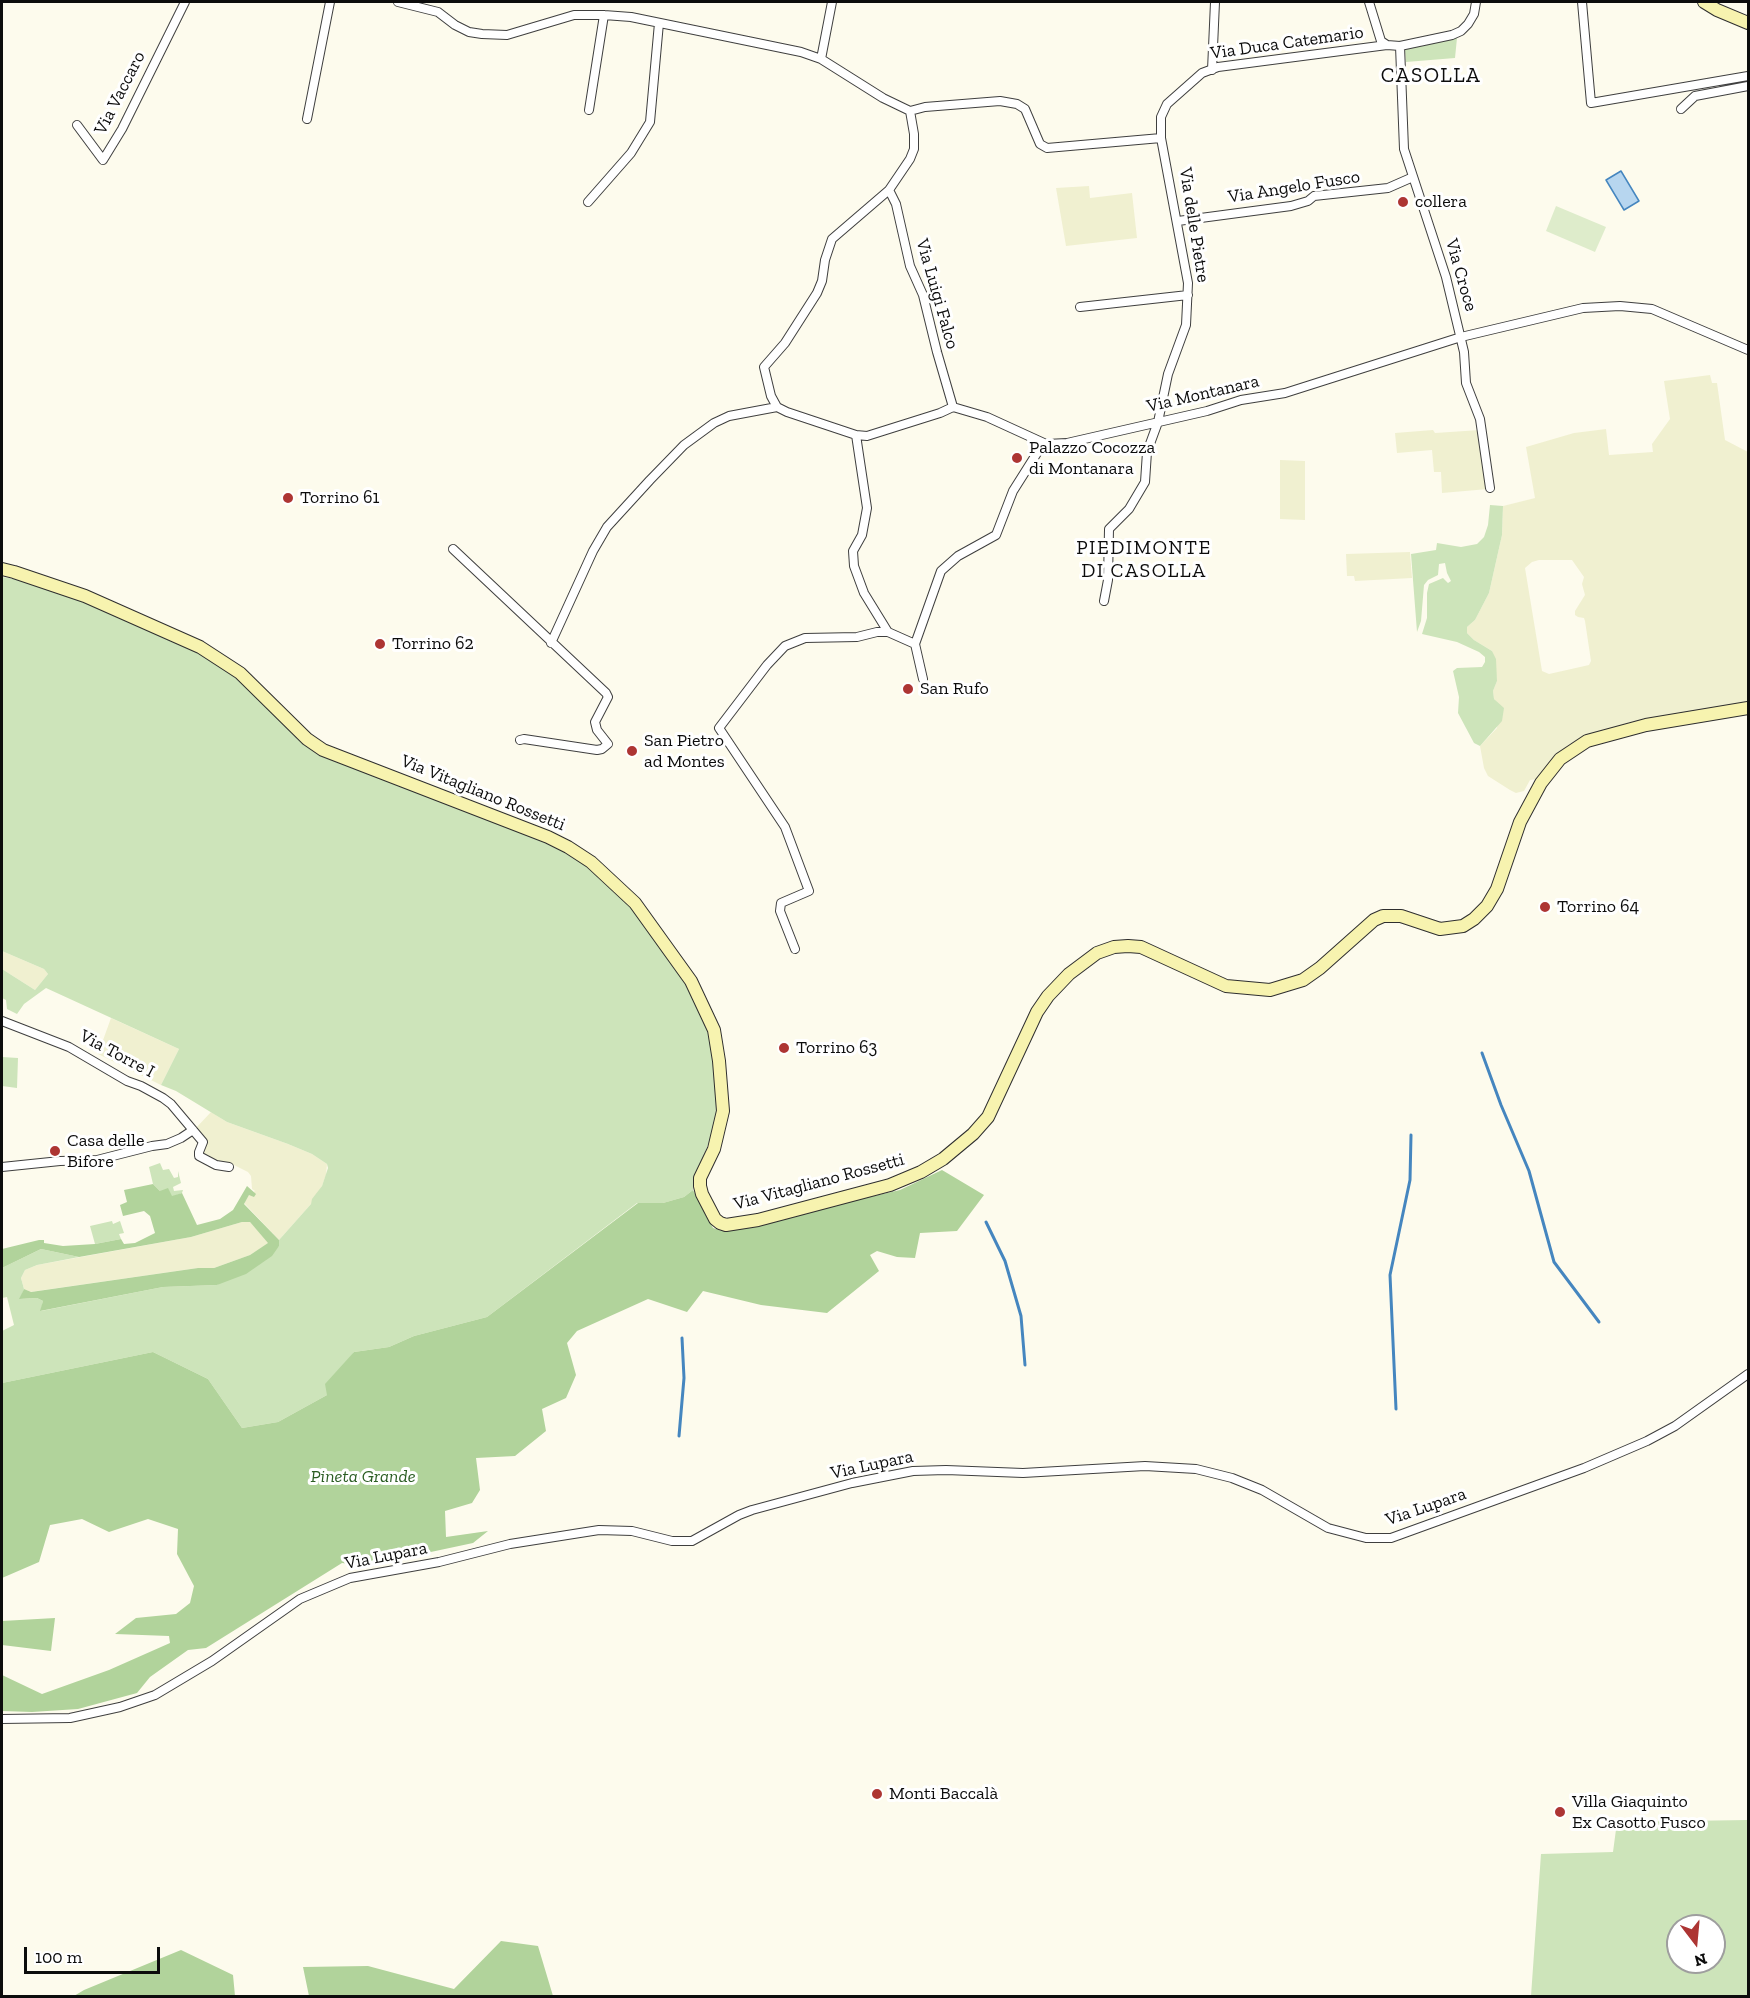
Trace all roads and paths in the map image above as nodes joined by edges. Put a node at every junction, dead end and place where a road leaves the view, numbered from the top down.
1 (185, 2) edge
2 (330, 2) edge
3 (398, 2) edge
4 (832, 2) edge
5 (1215, 2) edge
6 (1369, 2) edge
7 (1476, 2) edge
8 (1582, 2) edge
9 (1704, 2) edge
10 (604, 15) junction
11 (658, 23) junction
12 (1749, 23) edge
13 (1387, 45) junction
14 (1400, 45) junction
15 (821, 59) junction
16 (1212, 70) junction
17 (1749, 76) edge
18 (1749, 86) edge
19 (590, 110) dead end
20 (1681, 110) dead end
21 (910, 111) junction
22 (308, 119) dead end
23 (77, 125) dead end
24 (1161, 138) junction
25 (1413, 177) junction
26 (889, 190) junction
27 (588, 202) dead end
28 (1178, 221) junction
29 (1188, 295) junction
30 (1080, 307) dead end
31 (1461, 337) junction
32 (1749, 350) edge
33 (777, 407) junction
34 (953, 407) junction
35 (1158, 422) junction
36 (856, 435) junction
37 (1046, 444) junction
38 (1490, 488) dead end
39 (453, 549) dead end
40 (2, 569) edge
41 (1104, 601) dead end
42 (888, 633) junction
43 (551, 643) junction
44 (915, 644) junction
45 (923, 679) dead end
46 (1749, 708) edge
47 (520, 740) dead end
48 (795, 949) dead end
49 (2, 1021) edge
50 (193, 1130) junction
51 (2, 1167) edge
52 (229, 1167) dead end
53 (1749, 1374) edge
54 (2, 1719) edge

1 - 23 street, Via Vaccaro
2 - 22 street
3 - 10 street
4 - 15 street
5 - 16 street
6 - 13 street
7 - 14 street, Via Duca Catemario
8 - 17 street
9 - 12 street
10 - 11 street
10 - 19 street
11 - 15 street
11 - 27 street
13 - 14 street, Via Duca Catemario
13 - 16 street, Via Duca Catemario
14 - 25 street, Via Croce
15 - 21 street
16 - 24 street, Via Duca Catemario
18 - 20 street
21 - 24 street
21 - 26 street
24 - 28 street, Via delle Pietre
25 - 28 street, Via Angelo Fusco
25 - 31 street, Via Croce
26 - 33 street
26 - 34 street, Via Luigi Falco
28 - 29 street, Via delle Pietre
29 - 30 street
29 - 35 street, Via delle Pietre
31 - 32 street, Via Montanara
31 - 35 street, Via Montanara
31 - 38 street, Via Croce
33 - 36 street
33 - 43 street
34 - 36 street
34 - 37 street
35 - 37 street, Via Montanara
35 - 41 street, Via delle Pietre
36 - 42 street
37 - 44 street
39 - 43 street
40 - 46 street, Via Vitagliano Rossetti
42 - 44 street
42 - 48 street
43 - 47 street
44 - 45 street
49 - 50 street, Via Torre I
50 - 51 street
50 - 52 street
53 - 54 street, Via Lupara

